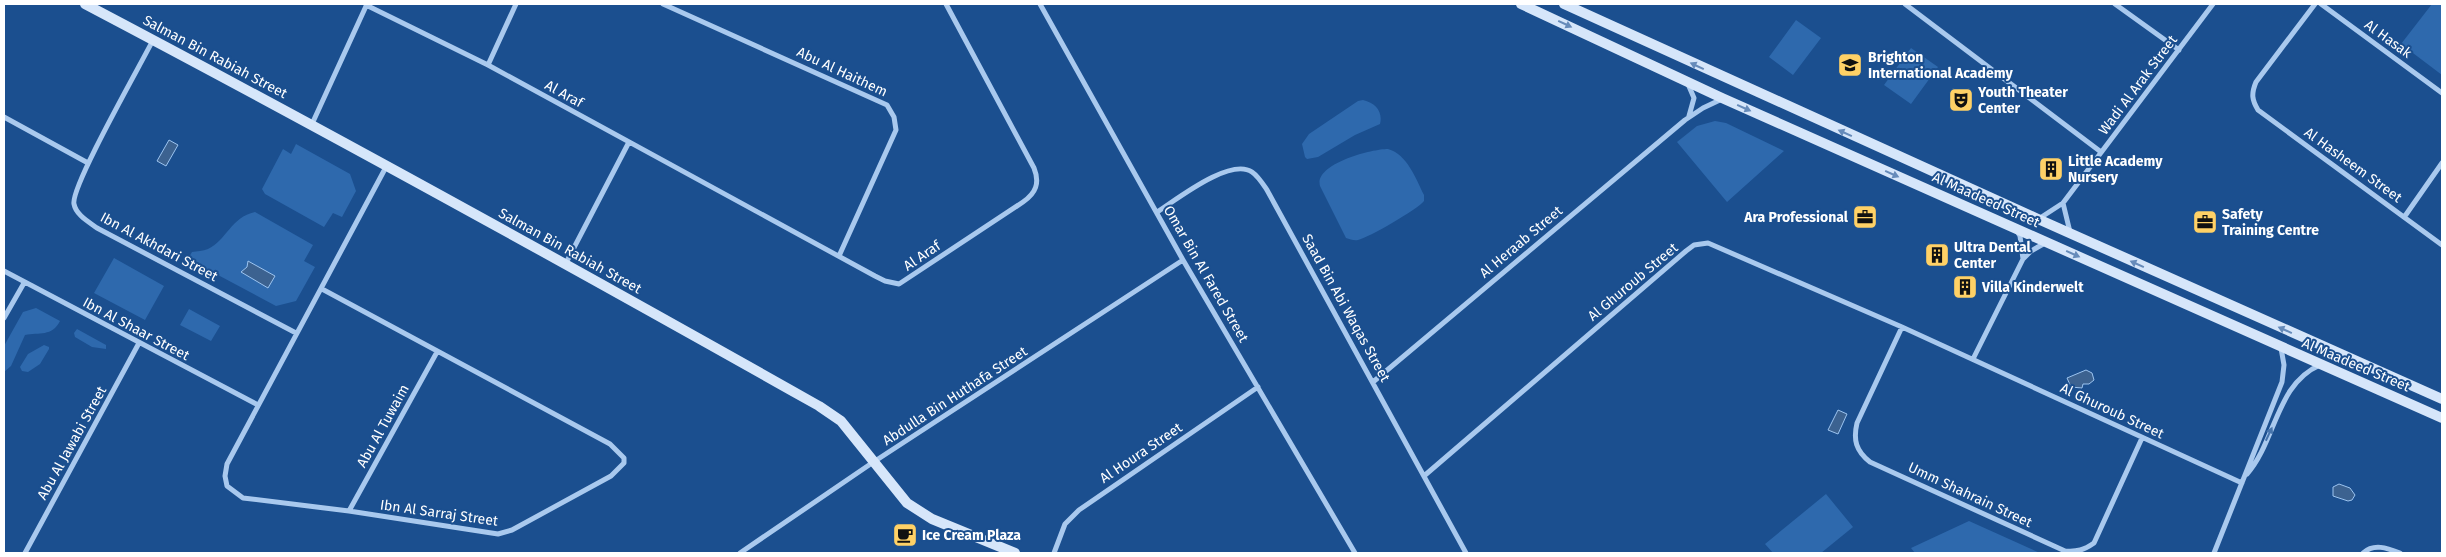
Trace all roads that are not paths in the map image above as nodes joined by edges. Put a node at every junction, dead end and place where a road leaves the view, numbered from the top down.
1 (85, 4) edge
2 (366, 4) edge
3 (516, 4) edge
4 (663, 4) edge
5 (946, 4) edge
6 (1040, 4) edge
7 (1520, 4) edge
8 (1564, 4) edge
9 (1905, 4) edge
10 (2115, 4) edge
11 (2213, 4) edge
12 (2315, 4) edge
13 (2321, 4) edge
14 (154, 40) junction
15 (2179, 50) junction
16 (488, 65) junction
17 (1687, 81) junction
18 (2442, 93) edge
19 (1722, 98) junction
20 (4, 118) edge
21 (1685, 120) junction
22 (312, 124) junction
23 (629, 142) junction
24 (2101, 152) junction
25 (88, 163) junction
26 (2442, 163) edge
27 (386, 167) junction
28 (2063, 203) junction
29 (1157, 212) junction
30 (2405, 216) junction
31 (2038, 220) junction
32 (2016, 229) junction
33 (2071, 234) junction
34 (2048, 243) junction
35 (2442, 245) edge
36 (839, 256) junction
37 (1183, 260) junction
38 (2023, 260) junction
39 (566, 263) junction
40 (4, 271) edge
41 (24, 283) junction
42 (322, 289) junction
43 (4, 318) edge
44 (1902, 327) junction
45 (296, 333) junction
46 (139, 343) junction
47 (2281, 347) junction
48 (437, 352) junction
49 (1973, 359) junction
50 (2321, 365) junction
51 (1374, 382) junction
52 (1258, 387) junction
53 (2442, 399) edge
54 (258, 406) junction
55 (2442, 418) edge
56 (2142, 438) junction
57 (872, 463) junction
58 (1424, 476) junction
59 (2246, 476) junction
60 (2242, 483) junction
61 (349, 511) junction
62 (25, 553) edge
63 (740, 553) edge
64 (1015, 553) edge
65 (1054, 553) edge
66 (1355, 553) edge
67 (1466, 553) edge
68 (2214, 553) edge
69 (2363, 553) edge
70 (2400, 553) edge

1 - 14 street, Salman Bin Rabiah Street
2 - 16 street, Al Araf
2 - 22 street
3 - 16 street
4 - 36 street, Abu Al Haithem
5 - 36 street, Al Araf
6 - 29 street, Omar Bin Al Fared Street
7 -> 17 street, Al Maadeed Street
31 -> 8 street, Al Maadeed Street
9 - 24 street
10 - 15 street
11 - 15 street, Wadi Al Arak Street
12 - 30 street, Al Hasheem Street
13 - 18 street, Al Hasak
14 - 22 street, Salman Bin Rabiah Street
14 - 25 street, Ibn Al Akhdari Street
15 - 24 street, Wadi Al Arak Street
16 - 23 street, Al Araf
17 - 19 street, Al Maadeed Street
17 - 21 street, Al Heraab Street
19 - 21 street, Al Heraab Street
19 -> 32 street, Al Maadeed Street
20 - 25 street
21 - 51 street, Al Heraab Street
22 - 27 street, Salman Bin Rabiah Street
23 - 36 street, Al Araf
23 - 39 street
24 - 28 street, Wadi Al Arak Street
25 - 45 street, Ibn Al Akhdari Street
26 - 30 street
27 - 39 street, Salman Bin Rabiah Street
27 - 42 street, Ibn Al Sarraj Street
28 - 31 street, Wadi Al Arak Street
28 - 33 street
29 - 37 street, Omar Bin Al Fared Street
29 - 51 street, Saad Bin Abi Waqas Street
30 - 35 street, Al Hasheem Street
31 - 33 street, Al Maadeed Street
32 - 34 street, Al Maadeed Street
32 - 38 street
53 -> 33 street, Al Maadeed Street
34 - 38 street
34 -> 47 street, Al Maadeed Street
37 - 52 street, Omar Bin Al Fared Street
37 - 57 street, Abdulla Bin Huthafa Street
38 - 49 street
39 - 57 street, Salman Bin Rabiah Street
40 - 41 street, Ibn Al Shaar Street
41 - 43 street
41 - 46 street, Ibn Al Shaar Street
42 - 45 street, Ibn Al Sarraj Street
42 - 48 street, Ibn Al Sarraj Street
44 - 49 street, Al Ghuroub Street
44 - 56 street, Umm Shahrain Street
44 - 58 street, Al Ghuroub Street
45 - 54 street, Ibn Al Sarraj Street
46 - 54 street, Ibn Al Shaar Street
46 - 62 street, Abu Al Jawabi Street
47 - 50 street, Al Maadeed Street
47 - 59 street
48 - 61 street, Abu Al Tuwaim
48 - 61 street, Ibn Al Sarraj Street
49 - 56 street, Al Ghuroub Street
50 - 55 street, Al Maadeed Street
59 -> 50 street
51 - 58 street, Saad Bin Abi Waqas Street
52 - 65 street, Al Houra Street
52 - 66 street, Omar Bin Al Fared Street
54 - 61 street, Ibn Al Sarraj Street
56 - 60 street, Al Ghuroub Street
57 - 63 street, Abdulla Bin Huthafa Street
57 - 64 street, Salman Bin Rabiah Street
58 - 67 street, Saad Bin Abi Waqas Street
59 - 60 street
60 - 68 street
69 - 70 street

